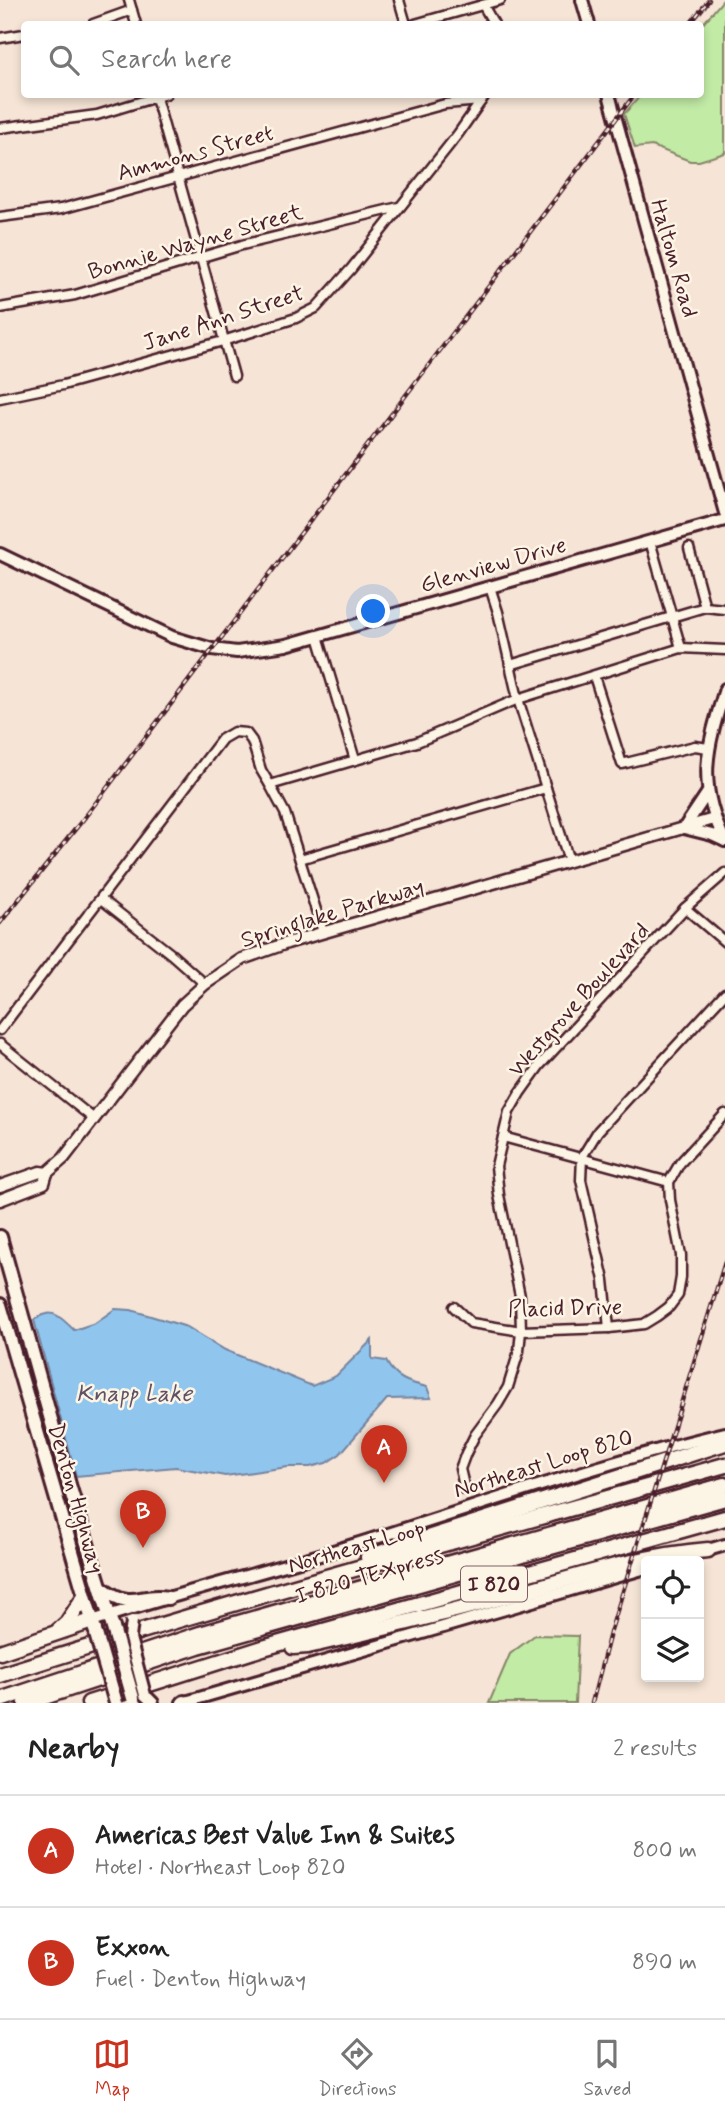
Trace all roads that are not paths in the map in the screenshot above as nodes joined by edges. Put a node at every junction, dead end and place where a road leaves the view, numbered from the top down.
1 (129, 0) edge
2 (399, 0) edge
3 (500, 0) edge
4 (582, 0) edge
5 (483, 5) junction
6 (132, 10) junction
7 (101, 21) edge
8 (135, 21) edge
9 (405, 21) edge
10 (426, 21) edge
11 (492, 21) edge
12 (588, 21) edge
13 (21, 34) edge
14 (0, 38) edge
15 (149, 98) edge
16 (156, 98) edge
17 (484, 98) edge
18 (610, 98) edge
19 (0, 128) edge
20 (178, 178) junction
21 (400, 207) junction
22 (0, 218) edge
23 (200, 257) junction
24 (0, 308) edge
25 (223, 341) junction
26 (234, 376) dead end
27 (0, 398) edge
28 (725, 513) edge
29 (725, 520) edge
30 (650, 541) junction
31 (689, 548) dead end
32 (0, 554) edge
33 (490, 587) junction
34 (705, 607) junction
35 (724, 609) edge
36 (672, 617) junction
37 (318, 636) junction
38 (681, 649) junction
39 (725, 650) edge
40 (510, 665) junction
41 (594, 676) junction
42 (725, 689) edge
43 (518, 699) junction
44 (708, 748) junction
45 (355, 760) junction
46 (270, 785) junction
47 (546, 788) junction
48 (708, 792) junction
49 (714, 819) junction
50 (684, 828) junction
51 (725, 841) edge
52 (300, 859) junction
53 (569, 861) junction
54 (725, 873) edge
55 (101, 899) junction
56 (685, 908) junction
57 (323, 932) junction
58 (725, 942) edge
59 (205, 984) junction
60 (725, 993) edge
61 (0, 1030) edge
62 (0, 1044) edge
63 (725, 1114) edge
64 (94, 1119) junction
65 (503, 1137) junction
66 (582, 1157) junction
67 (47, 1173) junction
68 (669, 1182) junction
69 (0, 1186) edge
70 (0, 1200) edge
71 (0, 1237) edge
72 (454, 1307) dead end
73 (21, 1309) junction
74 (1, 1312) edge
75 (609, 1328) junction
76 (521, 1331) junction
77 (725, 1433) edge
78 (725, 1443) edge
79 (725, 1465) edge
80 (725, 1485) edge
81 (466, 1490) dead end
82 (725, 1498) edge
83 (725, 1518) edge
84 (65, 1531) junction
85 (86, 1539) junction
86 (725, 1545) edge
87 (708, 1550) junction
88 (686, 1556) edge
89 (641, 1569) edge
90 (102, 1588) junction
91 (282, 1590) junction
92 (84, 1597) junction
93 (168, 1598) junction
94 (144, 1605) junction
95 (109, 1615) junction
96 (94, 1627) junction
97 (57, 1632) junction
98 (264, 1648) junction
99 (0, 1652) edge
100 (0, 1675) edge
101 (0, 1700) edge
102 (141, 1700) edge
103 (26, 1703) edge
104 (89, 1703) edge
105 (116, 1703) edge
106 (183, 1703) edge

1 - 6 street
2 - 9 street
3 - 5 street
4 - 12 main road
5 - 10 street
5 - 11 street
6 - 7 street
6 - 8 street
13 - 14 street
15 - 19 street
16 - 20 street
17 - 20 street, Ammons Street
17 - 21 street, Jane Ann Street
18 - 28 main road, Haltom Road
20 - 22 street, Ammons Street
20 - 23 street
21 - 23 street, Bonnie Wayne Street
21 - 25 street, Jane Ann Street
23 - 24 street, Bonnie Wayne Street
23 - 25 street
25 - 26 street
25 - 27 street, Jane Ann Street
29 - 30 main road, Glenview Drive
30 - 33 main road, Glenview Drive
30 - 36 street
31 - 34 street
32 - 37 main road, Glenview Drive
33 - 37 main road, Glenview Drive
33 - 40 street
34 - 35 street
34 - 36 street
36 - 38 street
36 - 40 street
37 - 45 street
38 - 39 street
38 - 41 street
40 - 43 street
41 - 43 street
41 - 44 street
42 - 44 main road
43 - 45 street
43 - 47 street
44 - 48 main road
45 - 46 street
46 - 52 street
46 - 55 street
47 - 52 street
47 - 53 street
48 - 49 main road
48 - 50 main road
49 - 50 street, Springlake Parkway
49 - 51 main road
50 - 51 main road
50 - 53 street, Springlake Parkway
52 - 57 street
53 - 57 street, Springlake Parkway
54 - 56 street, Westgrove Boulevard
55 - 59 street
55 - 61 street
56 - 58 street
56 - 65 street, Westgrove Boulevard
57 - 59 street, Springlake Parkway
59 - 64 street, Springlake Parkway
60 - 66 street
62 - 64 street
63 - 68 street
64 - 67 street, Springlake Parkway
65 - 66 street
65 - 76 street, Westgrove Boulevard
66 - 68 street
66 - 75 street
67 - 69 street
67 - 70 street, Springlake Parkway
68 - 75 street, Placid Drive
71 - 73 main road, Denton Highway
72 - 76 street, Placid Drive
73 - 74 street
73 - 85 main road, Denton Highway
74 - 84 main road, Denton Highway
75 - 76 street, Placid Drive
76 - 81 street, Westgrove Boulevard
77 - 93 main road, Northeast Loop 820
78 - 91 highway
79 - 91 highway, Northeast Loop / I 820
80 - 101 highway, I 820 TEXpress
82 - 103 highway, I 820 TEXpress
83 - 98 highway, I 820
84 - 85 main road
84 - 92 main road, Denton Highway
85 - 90 main road, Denton Highway
86 - 87 main road
87 - 88 main road
87 - 98 highway
89 - 106 main road
90 - 93 main road
90 - 95 main road, Denton Highway
91 - 100 highway, Northeast Loop / I 820
92 - 96 main road, Denton Highway
92 - 97 highway
93 - 94 main road, Northeast Loop 820
94 - 95 main road, Northeast Loop 820
94 - 102 main road, bridge
95 - 96 main road, Northeast Loop 820
95 - 102 main road, Denton Highway, bridge
96 - 97 highway
96 - 105 main road, Denton Highway, bridge
97 - 99 highway
98 - 104 highway, I 820

